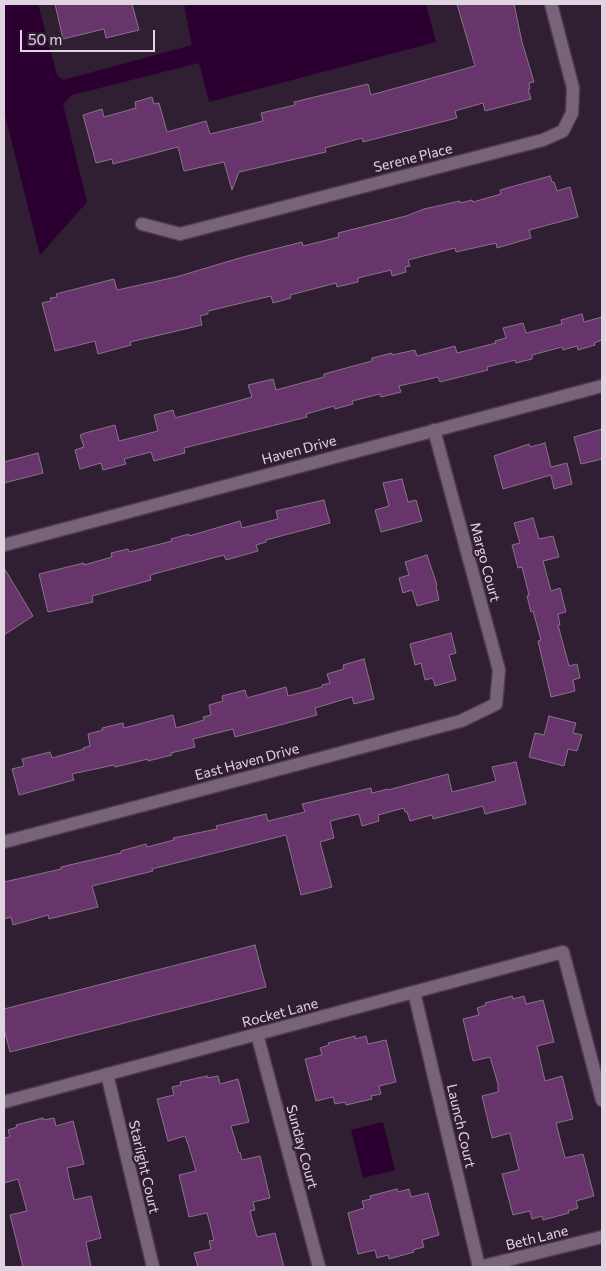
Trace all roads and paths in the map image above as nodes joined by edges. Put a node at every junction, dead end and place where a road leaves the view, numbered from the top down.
1 (551, 4) edge
2 (142, 224) dead end
3 (602, 386) edge
4 (434, 430) junction
5 (4, 545) edge
6 (496, 704) joint
7 (4, 842) edge
8 (414, 992) junction
9 (257, 1034) junction
10 (107, 1074) junction
11 (602, 1100) edge
12 (4, 1102) edge
13 (602, 1237) edge
14 (153, 1267) edge
15 (319, 1267) edge
16 (479, 1267) edge

1 - 2 street, Serene Place
3 - 4 street, Haven Drive
4 - 5 street, Haven Drive
4 - 6 street, Margo Court
6 - 7 street, East Haven Drive
8 - 9 street, Rocket Lane
8 - 11 street, Rocket Lane
8 - 16 street, Launch Court
9 - 10 street, Rocket Lane
9 - 15 street, Sunday Court
10 - 12 street, Rocket Lane
10 - 14 street, Starlight Court
13 - 16 street, Beth Lane

